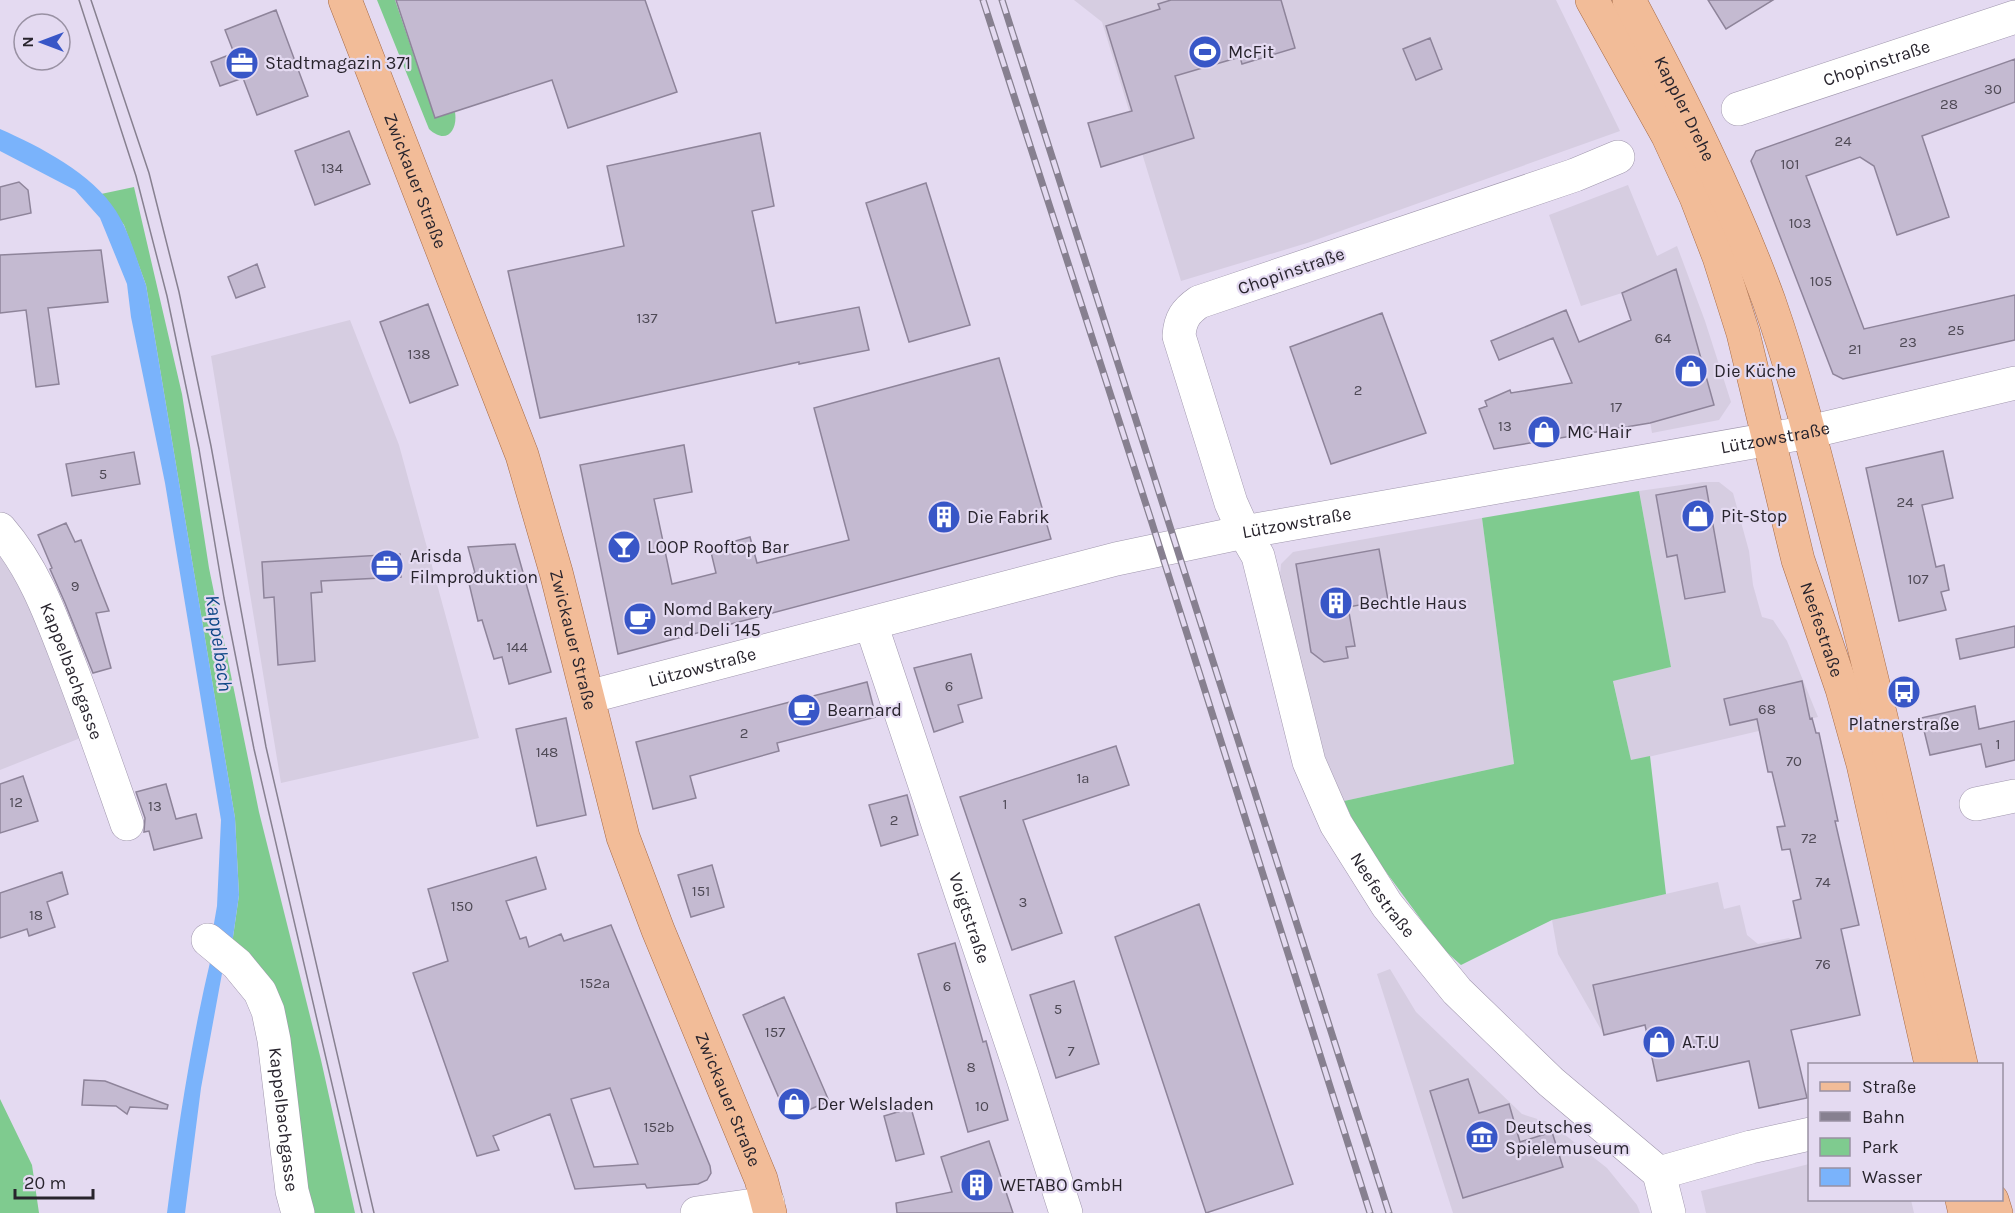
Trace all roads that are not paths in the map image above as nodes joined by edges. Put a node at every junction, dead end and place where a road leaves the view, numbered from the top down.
1 (345, 0) edge
2 (1592, 0) edge
3 (1629, 0) edge
4 (2015, 17) edge
5 (1738, 109) dead end
6 (1618, 158) dead end
7 (1696, 197) joint
8 (1737, 219) joint
9 (2015, 383) edge
10 (1809, 432) junction
11 (1769, 440) junction
12 (0, 529) edge
13 (1244, 532) junction
14 (871, 624) junction
15 (588, 697) junction
16 (2015, 796) edge
17 (1976, 804) dead end
18 (127, 824) dead end
19 (208, 940) dead end
20 (1931, 1063) edge
21 (1961, 1063) edge
22 (1808, 1134) edge
23 (1659, 1173) junction
24 (769, 1208) edge
25 (298, 1213) edge
26 (697, 1213) edge
27 (1066, 1213) edge
28 (1669, 1213) edge

1 - 15 main road, Zwickauer Straße
2 - 7 main road, Kappler Drehe
3 - 8 main road, Kappler Drehe
4 - 5 street, Chopinstraße
6 - 13 street, Chopinstraße
7 - 11 main road, Neefestraße
8 - 10 main road, Neefestraße
9 - 10 street, Lützowstraße
10 - 11 street, Lützowstraße
10 - 21 main road, Neefestraße
11 - 13 street, Lützowstraße
11 - 20 main road, Neefestraße
12 - 18 street, Kappelbachgasse
13 - 14 street, Lützowstraße
13 - 23 street, Neefestraße
14 - 15 street, Lützowstraße
14 - 27 street, Voigtstraße
15 - 24 main road, Zwickauer Straße
16 - 17 street
19 - 25 street, Kappelbachgasse
22 - 23 street
23 - 28 street
24 - 26 street

